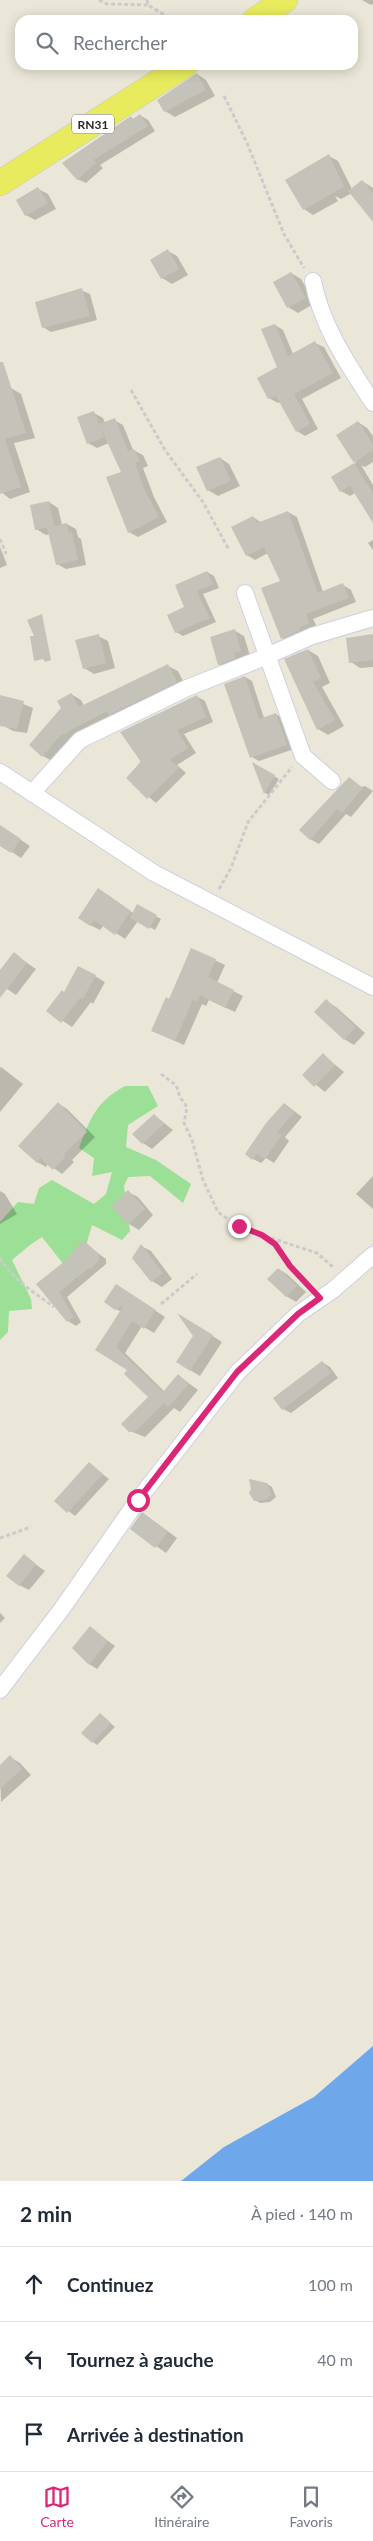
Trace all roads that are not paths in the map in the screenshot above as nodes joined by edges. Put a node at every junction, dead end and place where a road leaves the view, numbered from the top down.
1 (285, 0) edge
2 (262, 15) edge
3 (177, 70) edge
4 (0, 182) edge
5 (313, 281) road end
6 (373, 403) edge
7 (245, 593) dead end
8 (373, 618) edge
9 (269, 656) junction
10 (0, 772) edge
11 (332, 781) dead end
12 (32, 793) junction
13 (373, 987) edge
14 (373, 1255) edge
15 (0, 1690) edge

1 - 2 main road
3 - 4 main road, RN31
5 - 6 street
7 - 9 street
8 - 9 street
9 - 11 street
9 - 12 street
10 - 12 street
12 - 13 street
14 - 15 street

